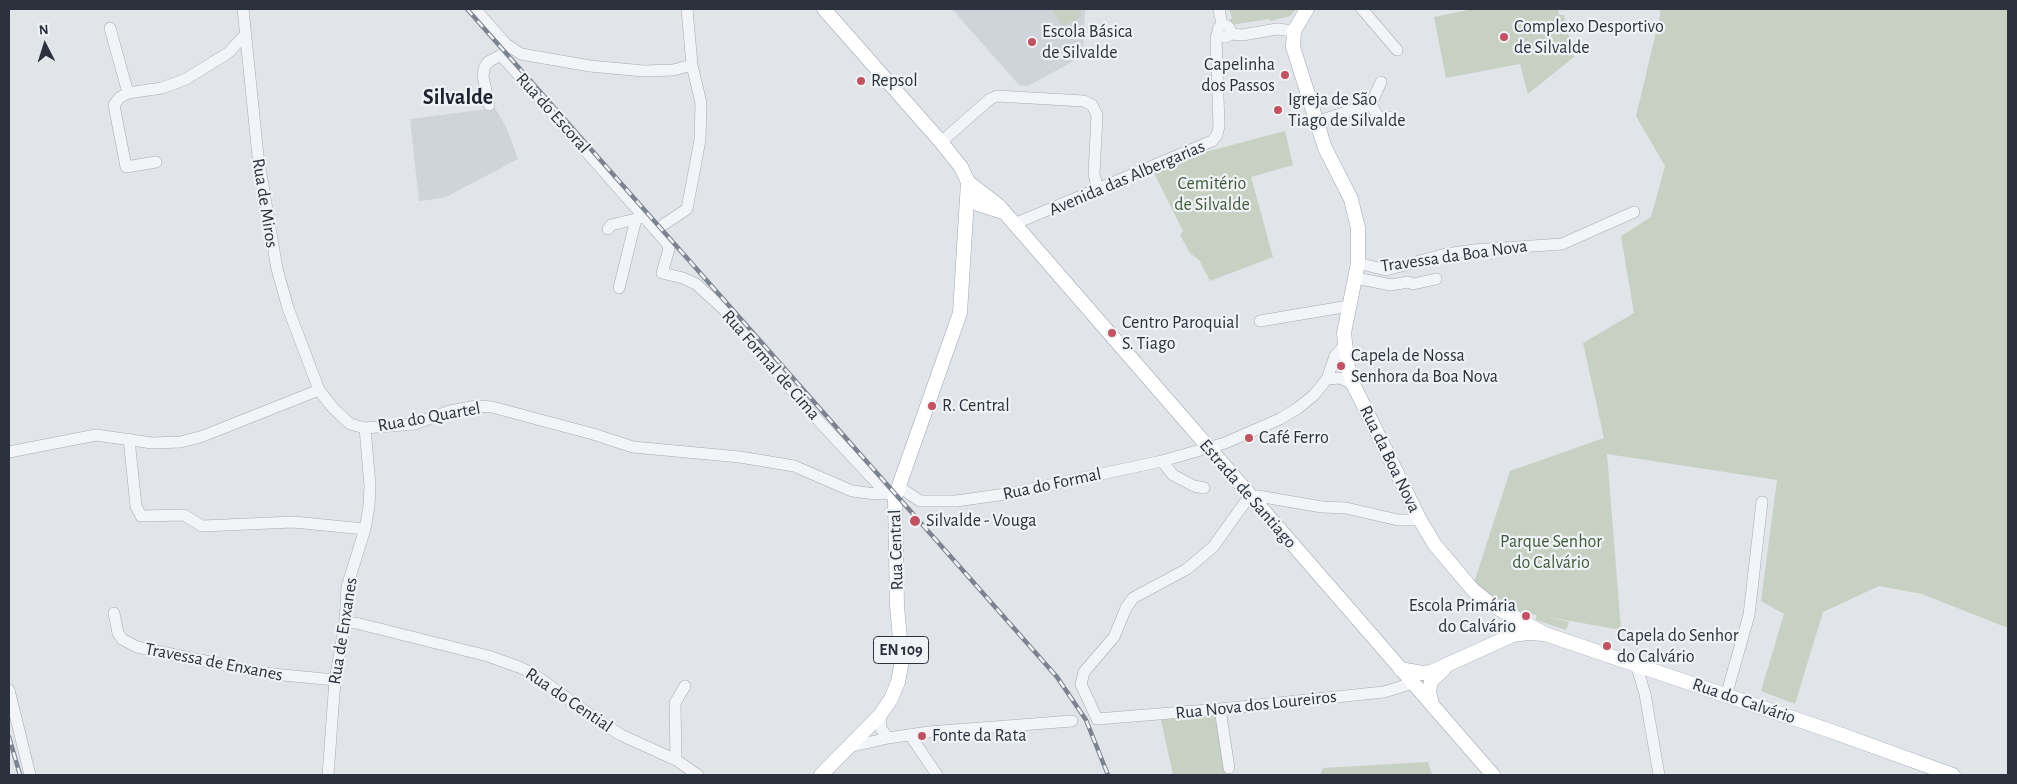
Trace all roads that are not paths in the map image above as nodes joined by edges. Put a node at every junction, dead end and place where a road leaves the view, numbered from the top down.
1 (243, 9) edge
2 (475, 9) edge
3 (688, 9) edge
4 (824, 9) edge
5 (1220, 9) edge
6 (1307, 9) edge
7 (1362, 9) edge
8 (110, 28) dead end
9 (1294, 31) junction
10 (1224, 32) junction
11 (245, 35) junction
12 (1397, 50) dead end
13 (692, 65) junction
14 (1381, 82) dead end
15 (128, 93) junction
16 (1371, 104) junction
17 (489, 105) dead end
18 (1391, 117) dead end
19 (1316, 122) junction
20 (941, 142) junction
21 (156, 162) dead end
22 (1098, 190) junction
23 (974, 200) junction
24 (1634, 212) dead end
25 (640, 218) junction
26 (1014, 224) junction
27 (663, 225) dead end
28 (608, 229) dead end
29 (670, 249) joint
30 (1358, 263) junction
31 (1356, 278) junction
32 (1436, 279) dead end
33 (619, 288) dead end
34 (1349, 306) junction
35 (1260, 321) dead end
36 (1345, 345) junction
37 (1327, 379) junction
38 (1353, 384) junction
39 (319, 390) junction
40 (365, 428) junction
41 (129, 439) junction
42 (1208, 448) junction
43 (9, 452) edge
44 (1162, 461) junction
45 (1204, 488) dead end
46 (893, 492) junction
47 (1251, 498) junction
48 (1762, 502) dead end
49 (1420, 520) junction
50 (365, 529) junction
51 (1504, 612) junction
52 (114, 613) dead end
53 (345, 623) junction
54 (1545, 634) junction
55 (1500, 640) junction
56 (1636, 664) junction
57 (1400, 669) junction
58 (1431, 676) junction
59 (334, 680) junction
60 (1413, 683) junction
61 (684, 686) dead end
62 (9, 690) edge
63 (1726, 696) junction
64 (1432, 704) junction
65 (1220, 709) junction
66 (880, 715) junction
67 (1072, 720) dead end
68 (910, 735) junction
69 (888, 738) junction
70 (849, 747) junction
71 (676, 760) junction
72 (1229, 768) dead end
73 (30, 775) edge
74 (328, 775) edge
75 (698, 775) edge
76 (821, 775) edge
77 (937, 775) edge
78 (1493, 775) edge
79 (1659, 775) edge
80 (1953, 775) edge

1 - 11 street, Rua de Miros
2 - 13 street
3 - 13 street
4 - 20 main road, Estrada de Santiago
5 - 10 street
6 - 9 main road
7 - 12 street
8 - 15 street
9 - 10 street
9 - 19 main road, Rua da Boa Nova
10 - 22 street, Avenida das Albergarias
11 - 15 street
11 - 39 street, Rua de Miros
13 - 27 street
14 - 16 street
15 - 21 street
16 - 18 street
16 - 19 street
17 - 25 street, Rua do Escoral
19 - 30 main road, Rua da Boa Nova
20 - 22 street
20 - 23 main road, Estrada de Santiago
22 - 26 street, Avenida das Albergarias
23 - 26 main road, Estrada de Santiago
23 - 46 main road, Rua Central / EN 109
24 - 30 street, Travessa da Boa Nova
25 - 28 street
25 - 29 street, Rua do Escoral
25 - 33 street
26 - 42 main road, Estrada de Santiago
29 - 46 street, Rua Formal de Cima
30 - 31 main road, Rua da Boa Nova
31 - 32 street
31 - 34 main road, Rua da Boa Nova
34 - 35 street
34 - 36 main road, Rua da Boa Nova
36 - 37 street
36 - 38 main road, Rua da Boa Nova
37 - 38 street
37 - 42 street, Rua do Formal
38 - 49 main road, Rua da Boa Nova
39 - 40 street, Rua do Quartel
39 - 41 street
40 - 46 street, Rua do Quartel
40 - 50 street, Rua de Enxanes
41 - 43 street
41 - 50 street
42 - 44 street, Rua do Formal
42 - 47 main road, Estrada de Santiago
44 - 45 street
44 - 46 street, Rua do Formal
46 - 66 main road, Rua Central / EN 109
47 - 49 street
47 - 57 main road, Estrada de Santiago
47 - 65 street, Rua Nova dos Loureiros
48 - 63 street
49 - 51 main road, Rua da Boa Nova
50 - 53 street, Rua de Enxanes
51 - 54 main road, Rua da Boa Nova
51 - 55 main road
52 - 59 street, Travessa de Enxanes
53 - 59 street, Rua de Enxanes
53 - 71 street, Rua do Cential
54 - 55 main road, Rua do Calvário
54 - 56 main road, Rua do Calvário
55 - 58 main road, Rua do Calvário
56 - 63 main road, Rua do Calvário
56 - 79 street
57 - 58 main road
57 - 60 main road, Estrada de Santiago
58 - 60 main road
58 - 64 main road
59 - 74 street, Rua de Enxanes
60 - 64 main road, Estrada de Santiago
60 - 65 street, Rua Nova dos Loureiros
61 - 71 street
62 - 73 street
63 - 80 main road, Rua do Calvário
64 - 78 main road, Estrada de Santiago
65 - 72 street
66 - 69 street
66 - 70 main road, Rua Central / EN 109
67 - 68 street
68 - 69 street
68 - 77 street
69 - 70 street
70 - 76 main road, Rua Central / EN 109
71 - 75 street, Rua do Cential

